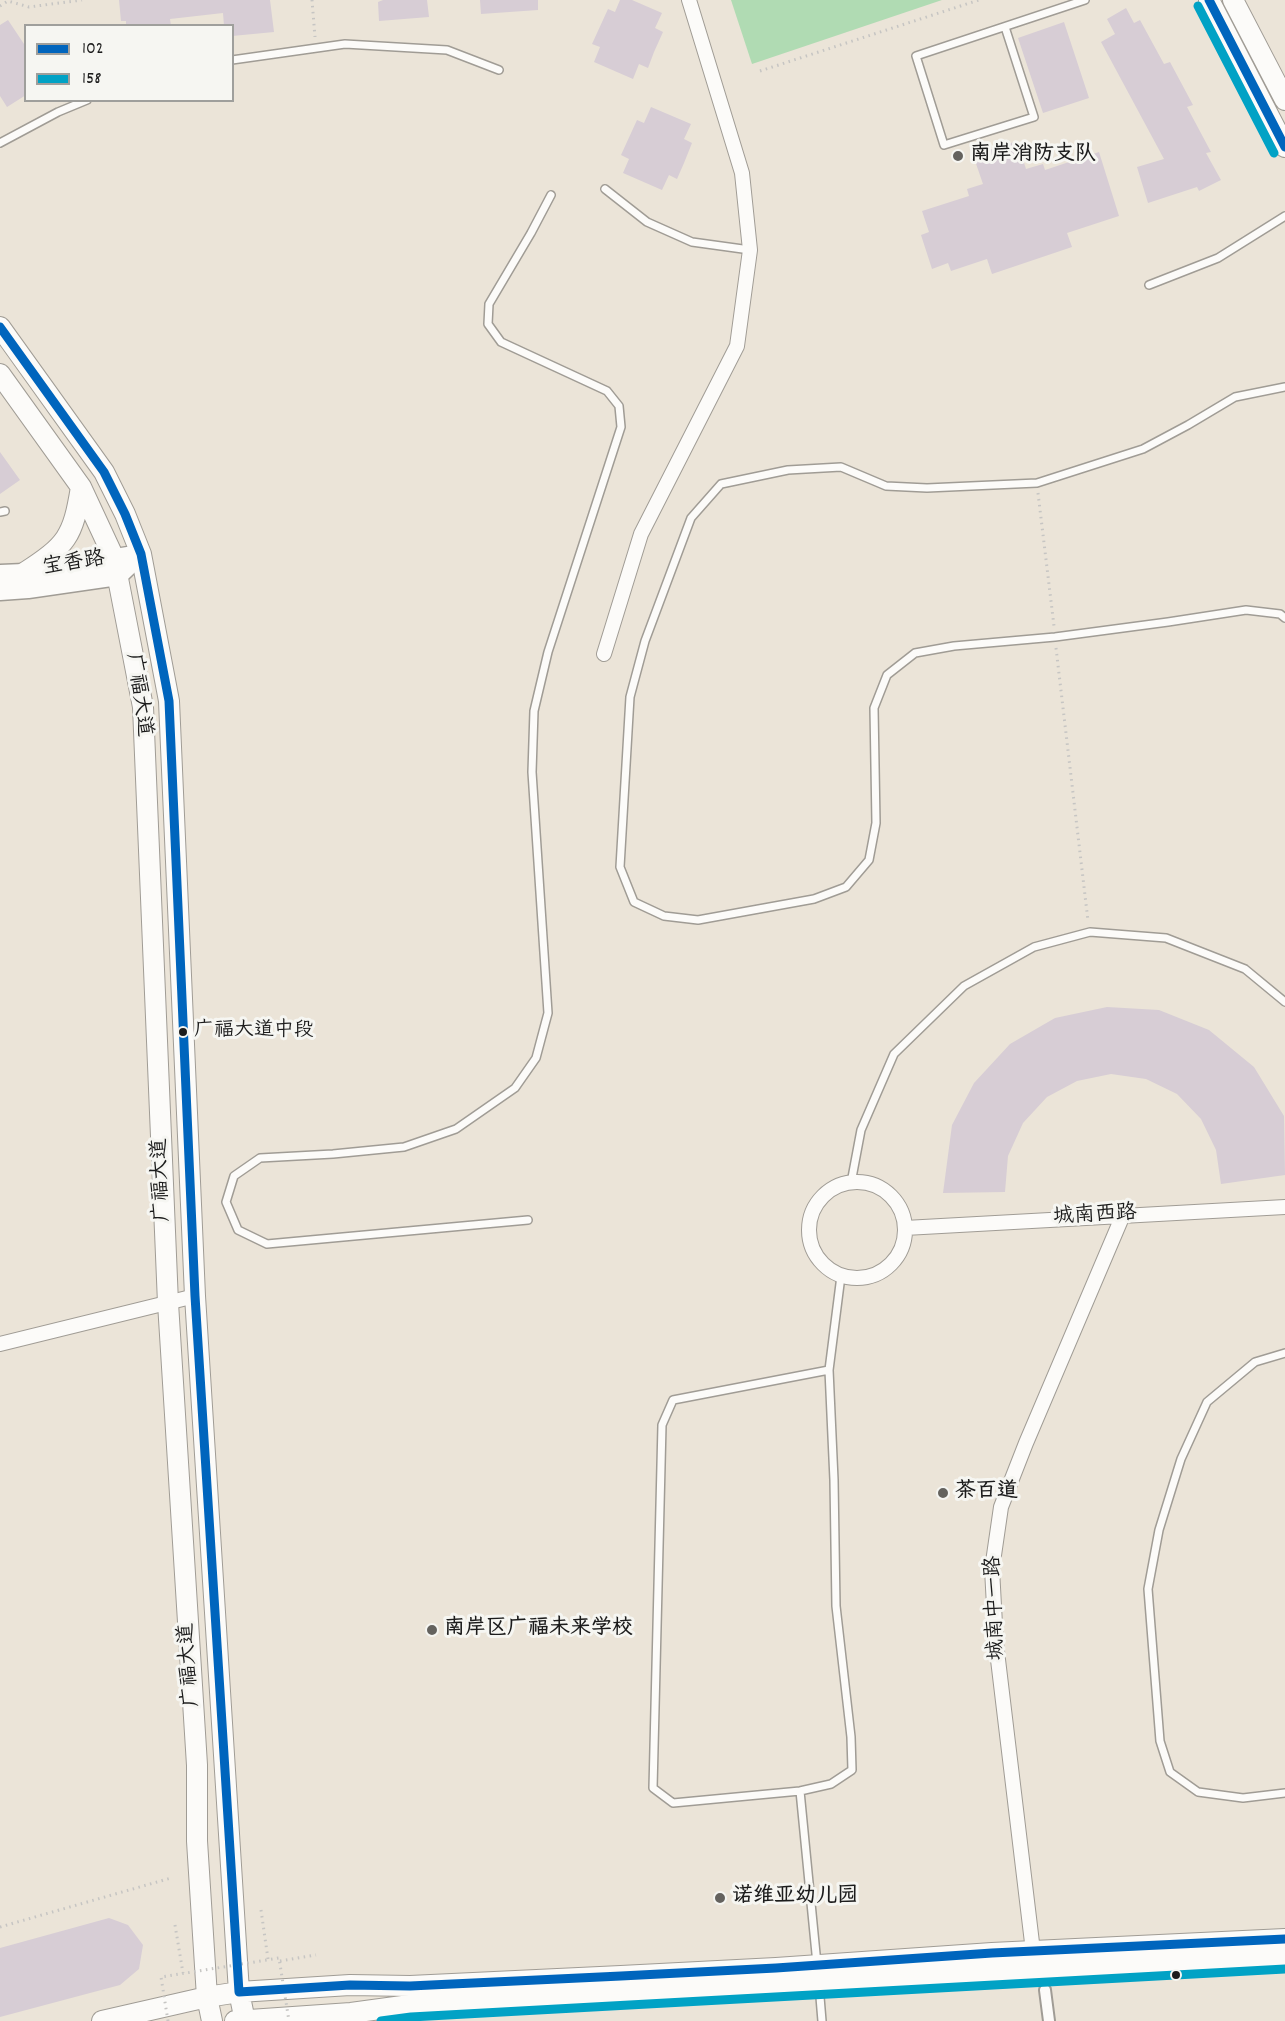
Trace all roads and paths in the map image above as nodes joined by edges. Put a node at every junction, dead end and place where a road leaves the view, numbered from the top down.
1 (82, 0) edge
2 (312, 0) edge
3 (689, 0) edge
4 (979, 0) edge
5 (1085, 0) edge
6 (1209, 0) edge
7 (1233, 0) edge
8 (0, 6) edge
9 (1005, 27) junction
10 (314, 28) dead end
11 (234, 60) edge
12 (499, 70) dead end
13 (760, 71) dead end
14 (1285, 100) edge
15 (82, 102) edge
16 (0, 143) edge
17 (1285, 147) edge
18 (605, 189) dead end
19 (551, 195) dead end
20 (1285, 216) edge
21 (750, 250) junction
22 (1149, 285) dead end
23 (0, 327) edge
24 (0, 374) edge
25 (1285, 387) edge
26 (1037, 483) junction
27 (81, 487) junction
28 (141, 554) junction
29 (116, 567) junction
30 (24, 573) junction
31 (0, 574) edge
32 (0, 591) edge
33 (1285, 618) edge
34 (1055, 637) junction
35 (604, 654) dead end
36 (1090, 932) junction
37 (1285, 1002) edge
38 (851, 1183) junction
39 (1285, 1207) edge
40 (1123, 1215) junction
41 (528, 1220) dead end
42 (905, 1228) junction
43 (841, 1276) junction
44 (195, 1296) junction
45 (168, 1303) junction
46 (0, 1344) edge
47 (1285, 1353) edge
48 (829, 1370) junction
49 (800, 1791) junction
50 (1285, 1793) edge
51 (171, 1878) dead end
52 (261, 1910) dead end
53 (175, 1925) dead end
54 (0, 1927) edge
55 (1285, 1939) edge
56 (1033, 1951) junction
57 (316, 1955) dead end
58 (1285, 1957) edge
59 (268, 1959) junction
60 (280, 1961) junction
61 (183, 1973) junction
62 (818, 1973) junction
63 (1045, 1990) dead end
64 (239, 1992) junction
65 (207, 1997) junction
66 (241, 2020) edge
67 (102, 2021) edge
68 (168, 2021) edge
69 (212, 2021) edge
70 (289, 2021) edge
71 (822, 2021) edge
72 (1049, 2021) edge

1 - 8 path
2 - 10 path
3 - 21 street
4 - 13 path
5 - 9 lane
6 - 17 main road
7 - 14 main road
9 - 9 lane
11 - 12 lane
15 - 16 lane
18 - 21 lane
19 - 41 lane
20 - 22 lane
21 - 35 street
23 - 28 main road, 广福大道
24 - 27 main road, 广福大道
25 - 26 lane
26 - 34 path
26 - 34 lane
27 - 29 main road, 广福大道
27 - 30 main road
28 - 29 street, 宝香路
28 - 44 main road, 广福大道
29 - 30 street, 宝香路
29 - 32 street, 宝香路
29 - 45 main road, 广福大道
30 - 31 street, 宝香路
33 - 34 lane
34 - 36 path
36 - 37 lane
36 - 38 lane
38 - 42 street
38 - 43 street
39 - 40 street, 城南西路
40 - 42 street, 城南西路
40 - 56 street, 城南中一路
42 - 43 street
43 - 48 lane
44 - 45 street
44 - 64 main road, 广福大道
45 - 46 street
45 - 65 main road, 广福大道
47 - 50 lane
48 - 49 lane
48 - 49 lane
49 - 62 lane
51 - 54 path
52 - 59 path
53 - 61 path
55 - 56 main road
56 - 62 main road
57 - 60 path
58 - 62 main road
59 - 60 path, bridge
59 - 61 path, bridge
60 - 70 path, bridge
61 - 68 path, bridge
62 - 64 main road
62 - 66 main road
62 - 71 lane
63 - 72 street
64 - 65 main road
64 - 66 main road, 广福大道
65 - 67 main road
65 - 69 main road, 广福大道

